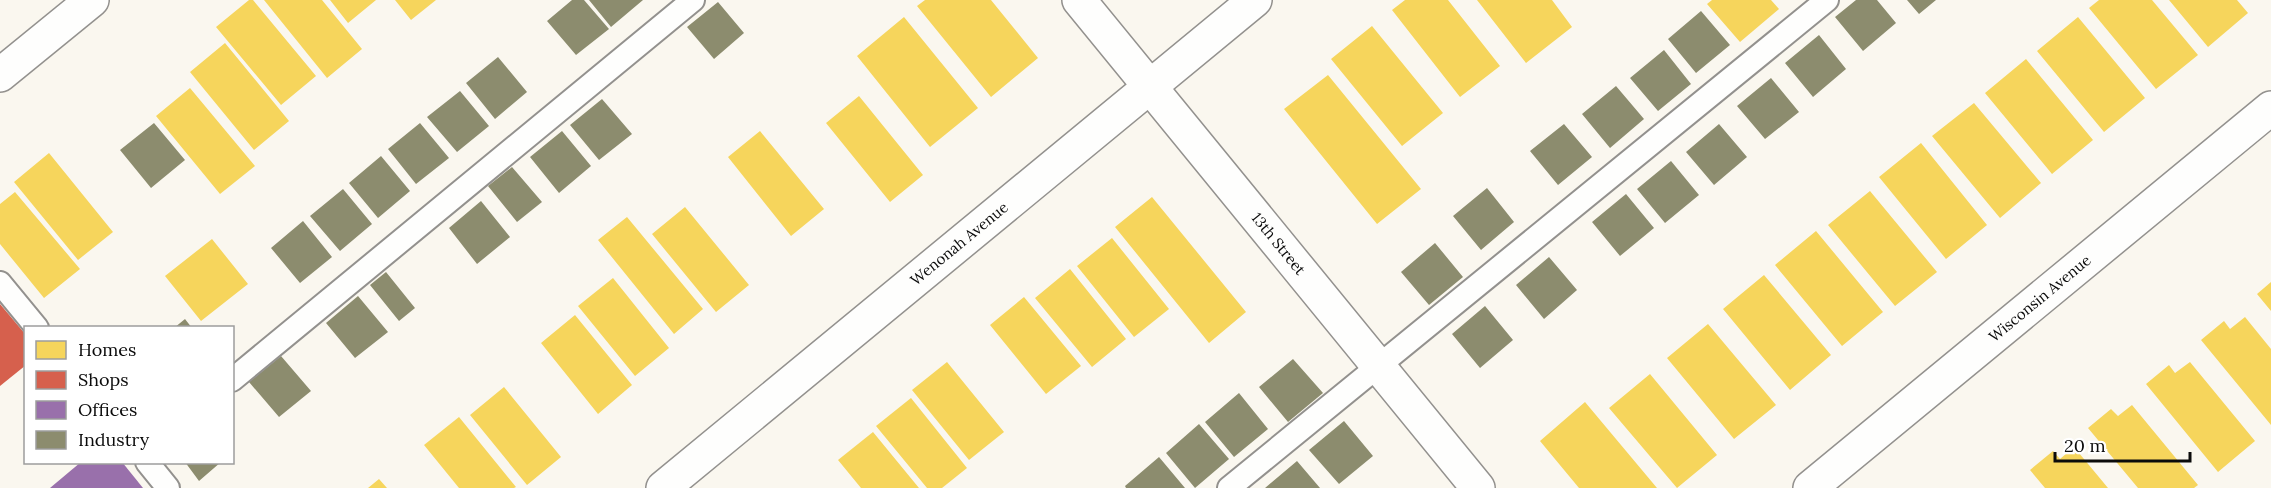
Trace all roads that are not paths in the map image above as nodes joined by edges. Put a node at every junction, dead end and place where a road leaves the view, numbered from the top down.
1 (92, 0) edge
2 (693, 0) edge
3 (1079, 0) edge
4 (1255, 0) edge
5 (1827, 0) edge
6 (0, 75) edge
7 (1149, 87) junction
8 (2271, 108) edge
9 (0, 283) edge
10 (36, 326) edge
11 (1378, 368) junction
12 (234, 378) edge
13 (149, 464) edge
14 (168, 488) edge
15 (663, 488) edge
16 (1229, 488) edge
17 (1478, 488) edge
18 (1810, 488) edge

1 - 6 street
2 - 12 lane
3 - 7 street, 13th Street
4 - 7 street, Wenonah Avenue
5 - 11 lane
7 - 11 street, 13th Street
7 - 15 street, Wenonah Avenue
8 - 18 street, Wisconsin Avenue
9 - 10 lane
11 - 16 lane
11 - 17 street, 13th Street
13 - 14 lane

